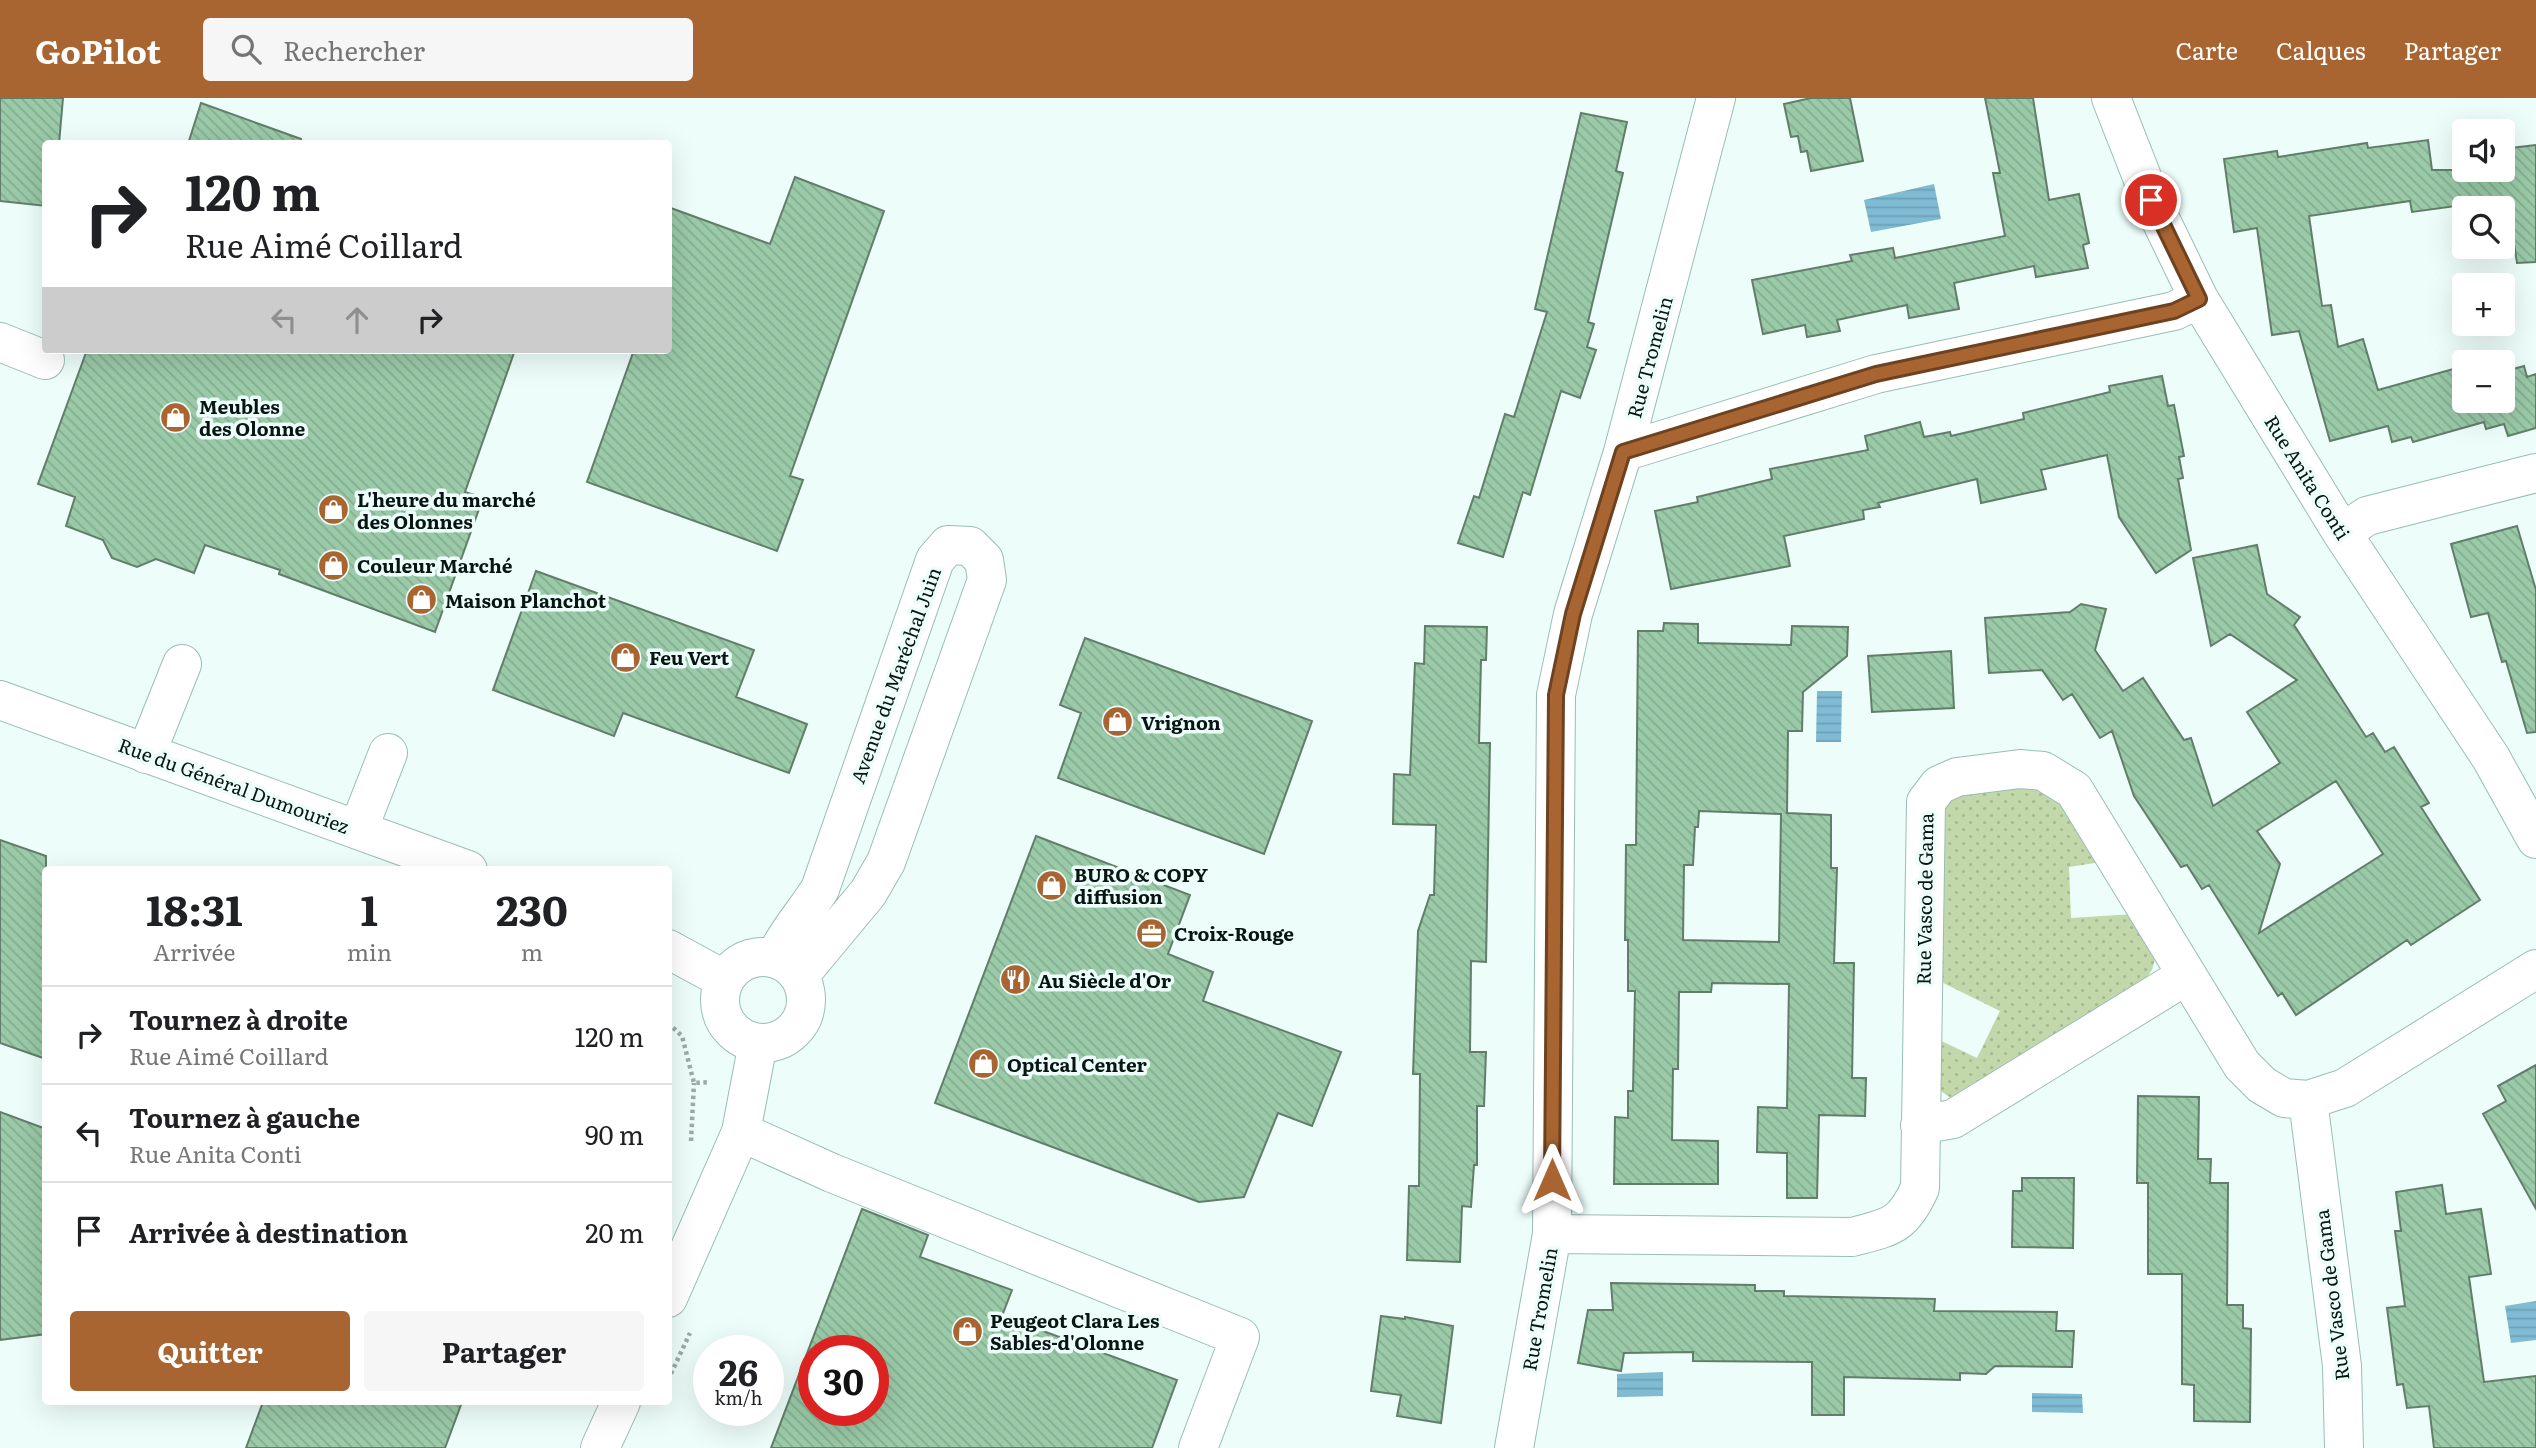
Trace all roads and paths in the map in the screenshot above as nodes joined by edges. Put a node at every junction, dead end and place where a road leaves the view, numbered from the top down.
1 (1716, 98) edge
2 (2111, 98) edge
3 (2199, 299) junction
4 (0, 342) edge
5 (45, 360) dead end
6 (1623, 452) junction
7 (2536, 473) edge
8 (2343, 533) junction
9 (182, 664) dead end
10 (0, 700) edge
11 (388, 753) dead end
12 (146, 754) junction
13 (358, 830) junction
14 (2536, 839) edge
15 (457, 866) edge
16 (672, 951) edge
17 (787, 967) junction
18 (2536, 969) edge
19 (2187, 975) junction
20 (724, 980) junction
21 (672, 1027) edge
22 (758, 1042) junction
23 (713, 1082) dead end
24 (2308, 1100) junction
25 (1920, 1125) junction
26 (741, 1132) junction
27 (1552, 1234) junction
28 (672, 1289) edge
29 (620, 1405) edge
30 (600, 1448) edge
31 (1198, 1448) edge
32 (1514, 1448) edge
33 (2344, 1448) edge

1 - 6 street, Rue Tromelin
2 - 3 street, Rue Anita Conti
3 - 6 street
3 - 8 street, Rue Anita Conti
4 - 5 street
6 - 27 street, Rue Tromelin
7 - 8 street
8 - 14 street, Rue Anita Conti
9 - 12 street
10 - 12 street, Rue du Général Dumouriez
11 - 13 street
12 - 13 street, Rue du Général Dumouriez
13 - 15 street, Rue du Général Dumouriez
16 - 20 street
17 - 17 street, Avenue du Maréchal Juin
17 - 20 street
17 - 22 street
18 - 24 street
19 - 24 street, Rue Vasco de Gama
19 - 25 street
19 - 25 street, Rue Vasco de Gama
20 - 22 street
21 - 23 path
22 - 26 street
24 - 33 street, Rue Vasco de Gama
25 - 27 street, Rue Vasco de Gama
26 - 28 street
26 - 31 street
27 - 32 street, Rue Tromelin
29 - 30 street

